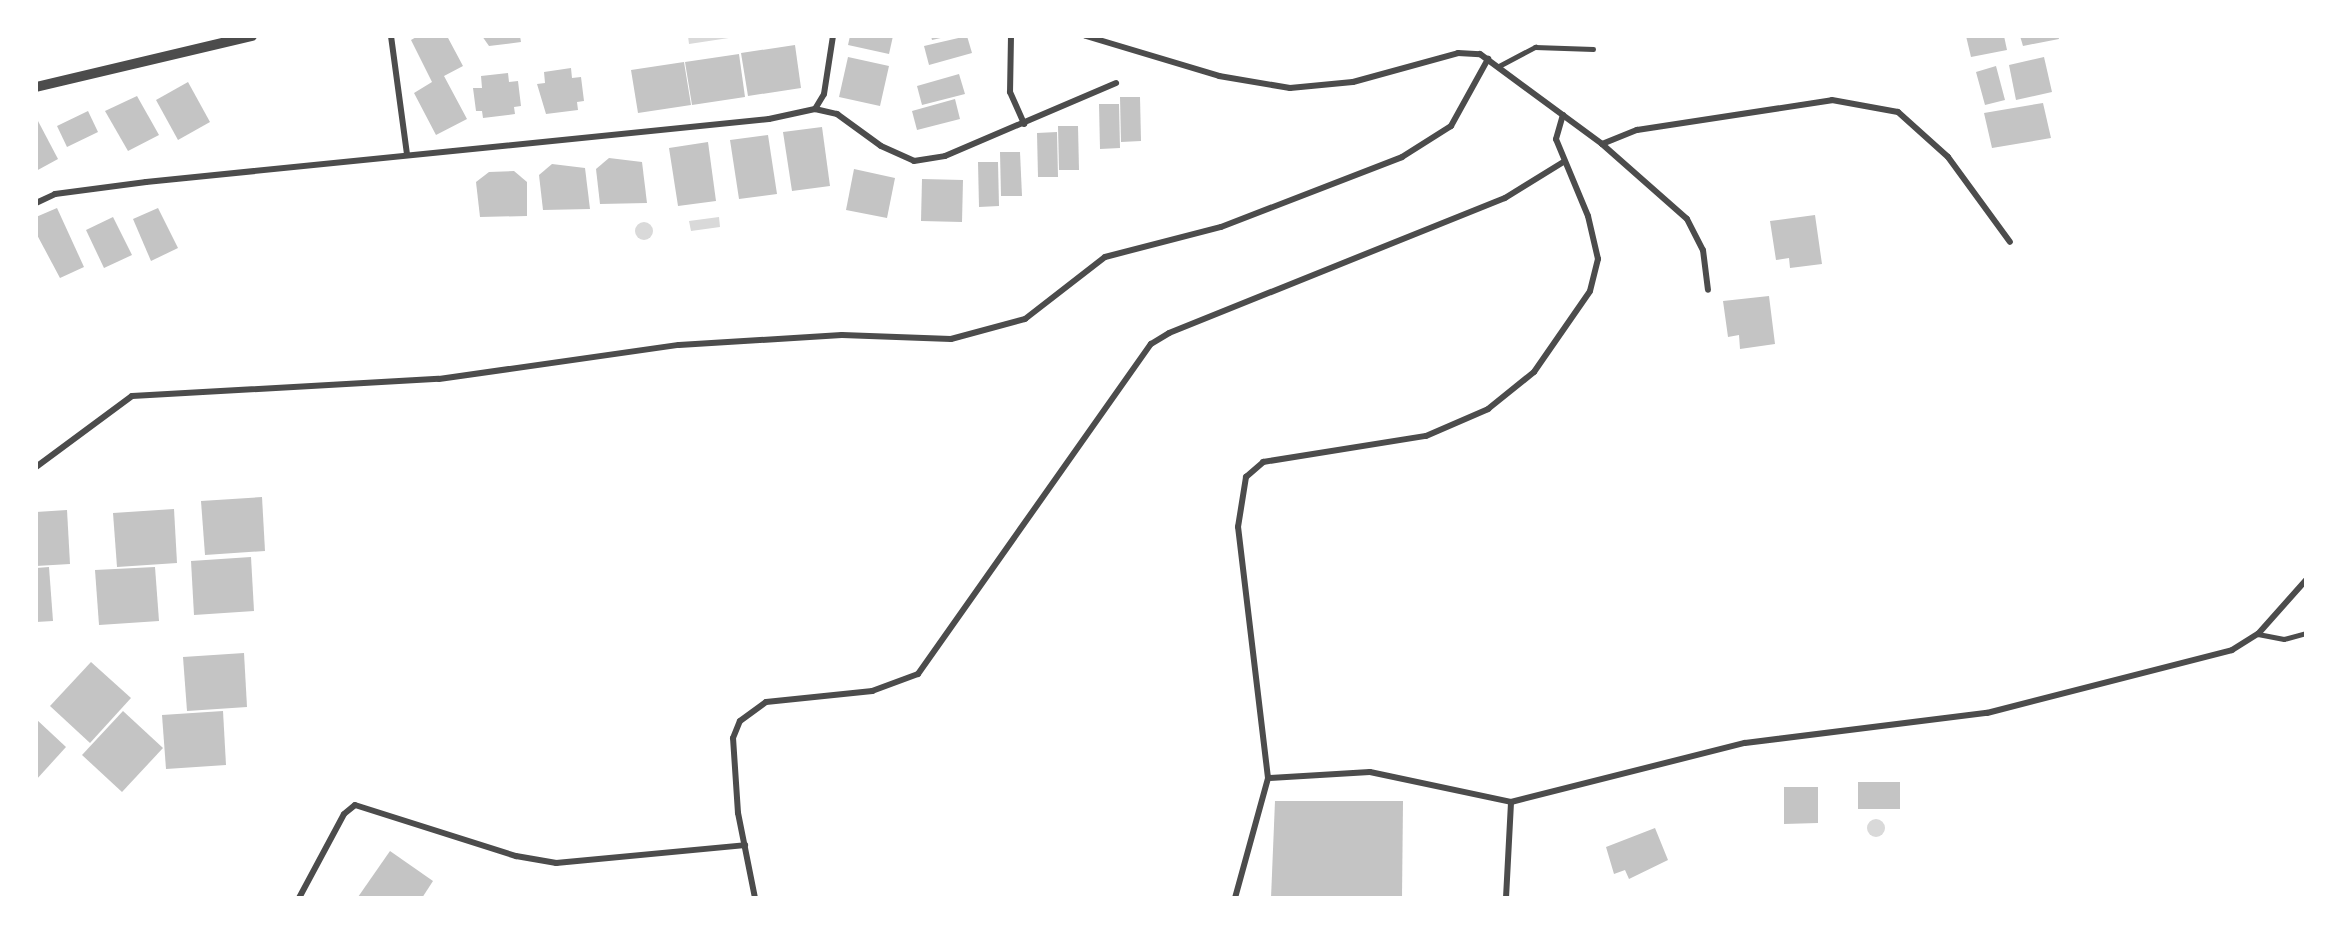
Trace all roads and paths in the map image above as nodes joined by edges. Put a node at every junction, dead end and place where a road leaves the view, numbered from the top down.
1 (252, 36) edge
2 (391, 36) edge
3 (833, 36) edge
4 (1011, 36) edge
5 (1086, 36) edge
6 (1593, 49) dead end
7 (1488, 59) junction
8 (1499, 66) junction
9 (1116, 82) dead end
10 (36, 87) edge
11 (815, 109) junction
12 (1563, 115) junction
13 (1024, 124) junction
14 (1602, 144) junction
15 (407, 155) junction
16 (1565, 161) junction
17 (36, 203) edge
18 (2010, 242) dead end
19 (1708, 290) dead end
20 (36, 467) edge
21 (2306, 580) edge
22 (2306, 633) edge
23 (2258, 634) junction
24 (1268, 778) junction
25 (1511, 802) junction
26 (745, 844) junction
27 (299, 898) edge
28 (755, 898) edge
29 (1234, 898) edge
30 (1506, 898) edge

1 - 10 street
2 - 15 street
3 - 11 street
4 - 13 street
5 - 7 street
6 - 8 lane
7 - 8 street
7 - 20 street
8 - 12 street
9 - 13 street
11 - 13 street
11 - 15 street
12 - 14 street
12 - 16 street
14 - 18 street
14 - 19 street
15 - 17 street
16 - 24 street
16 - 26 street
21 - 23 street
22 - 23 lane
23 - 25 street
24 - 25 street
24 - 29 street
25 - 30 street
26 - 27 street
26 - 28 street

